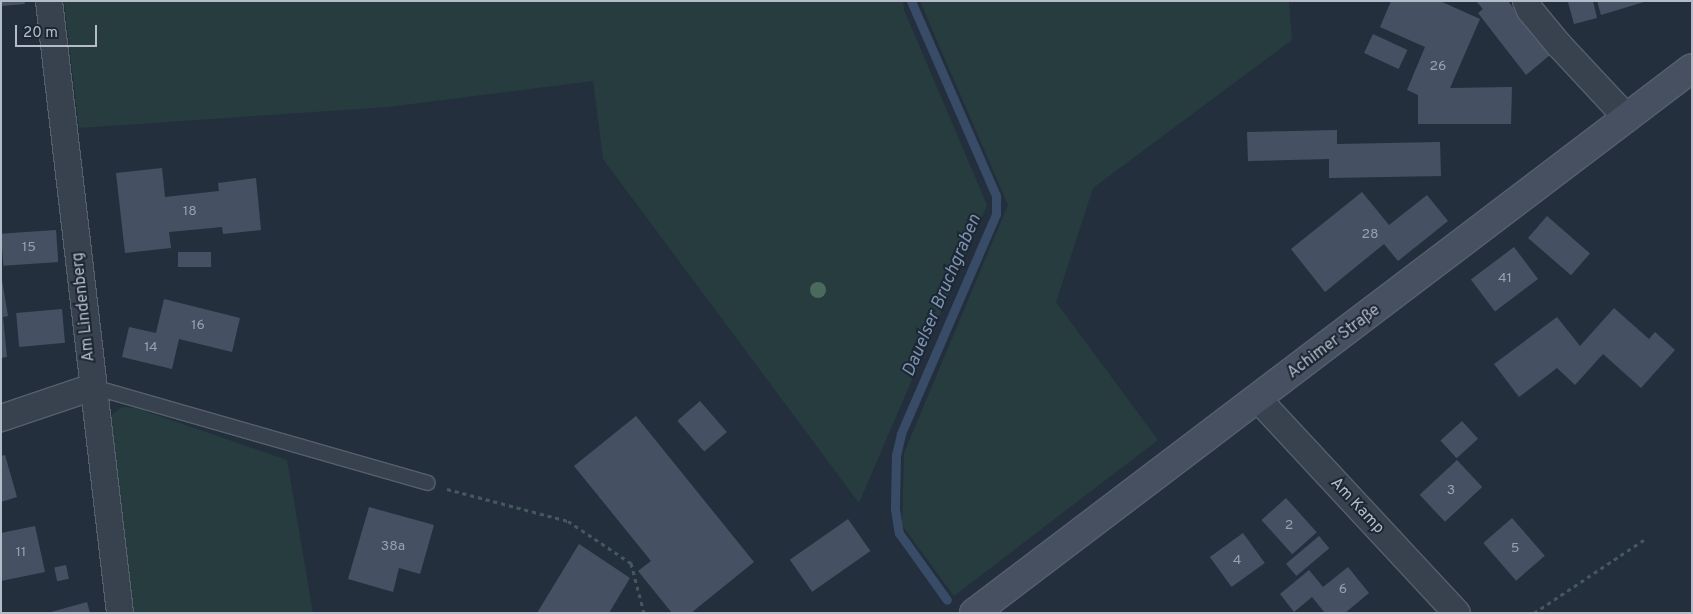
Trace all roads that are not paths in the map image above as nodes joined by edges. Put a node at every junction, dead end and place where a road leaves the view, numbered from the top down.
1 (49, 1) edge
2 (1526, 1) edge
3 (1692, 68) edge
4 (1627, 118) junction
5 (93, 387) junction
6 (1258, 399) junction
7 (1, 418) edge
8 (428, 483) road end
9 (120, 613) edge
10 (974, 613) edge
11 (1457, 613) edge

1 - 5 street, Am Lindenberg
2 - 4 street
3 - 4 main road, Achimer Straße
4 - 6 main road, Achimer Straße
5 - 7 street
5 - 8 lane
5 - 9 street, Am Lindenberg
6 - 10 main road, Achimer Straße
6 - 11 street, Am Kamp

